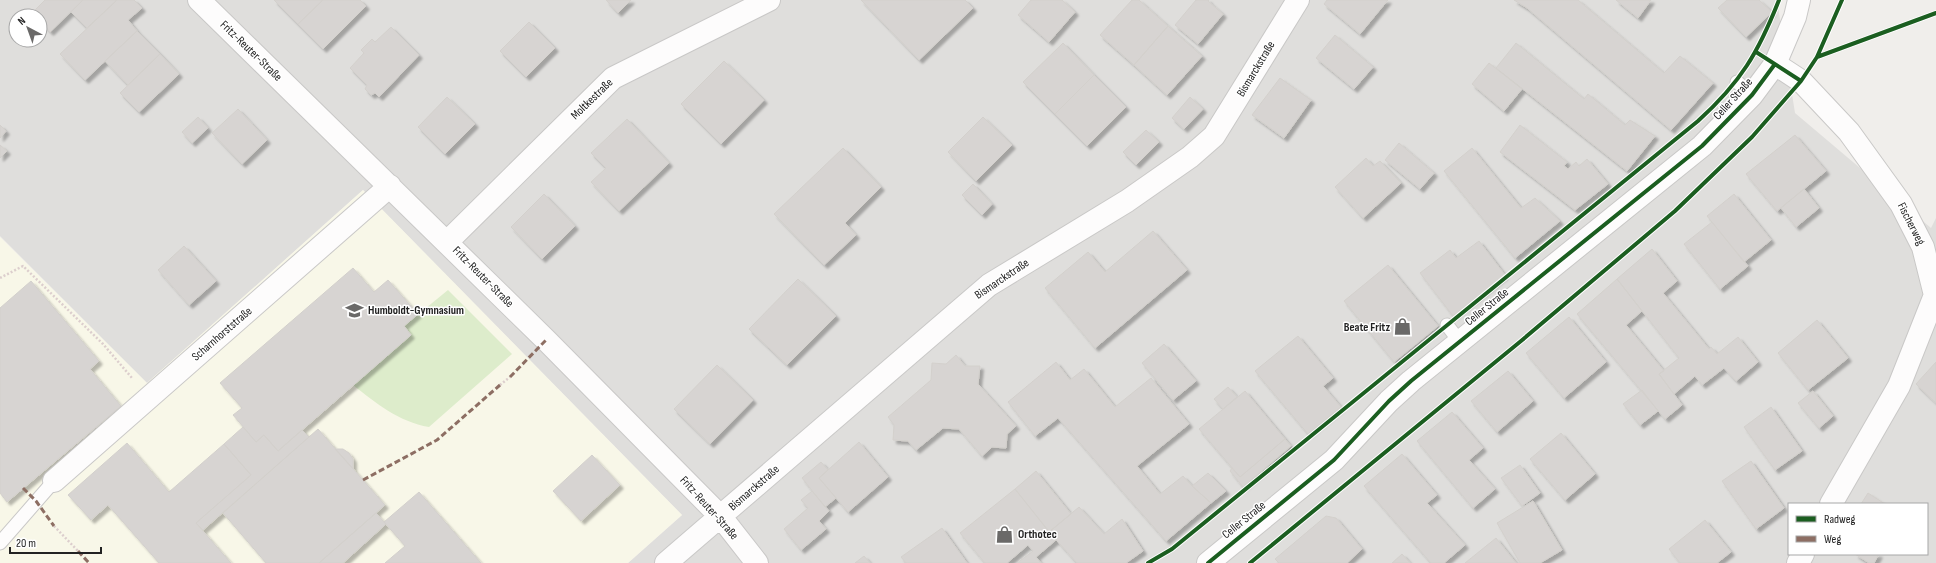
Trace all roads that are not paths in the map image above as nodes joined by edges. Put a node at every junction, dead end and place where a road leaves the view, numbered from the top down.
1 (199, 0) edge
2 (769, 0) edge
3 (1298, 0) edge
4 (1799, 0) edge
5 (1775, 64) junction
6 (390, 186) junction
7 (447, 242) junction
8 (1447, 325) dead end
9 (1460, 342) junction
10 (54, 481) joint
11 (1832, 503) edge
12 (721, 517) junction
13 (0, 543) edge
14 (666, 563) edge
15 (756, 563) edge
16 (1208, 563) edge

1 - 6 street, Fritz-Reuter-Straße
2 - 7 street, Moltkestraße
3 - 12 street, Bismarckstraße
4 - 5 street, Celler Straße
5 - 9 street, Celler Straße
5 - 11 street, Fischerweg
6 - 7 street, Fritz-Reuter-Straße
6 - 10 street, Scharnhorststraße
7 - 12 street, Fritz-Reuter-Straße
8 - 9 lane
9 - 16 street, Celler Straße
10 - 13 lane
12 - 14 street, Bismarckstraße
12 - 15 street, Fritz-Reuter-Straße

